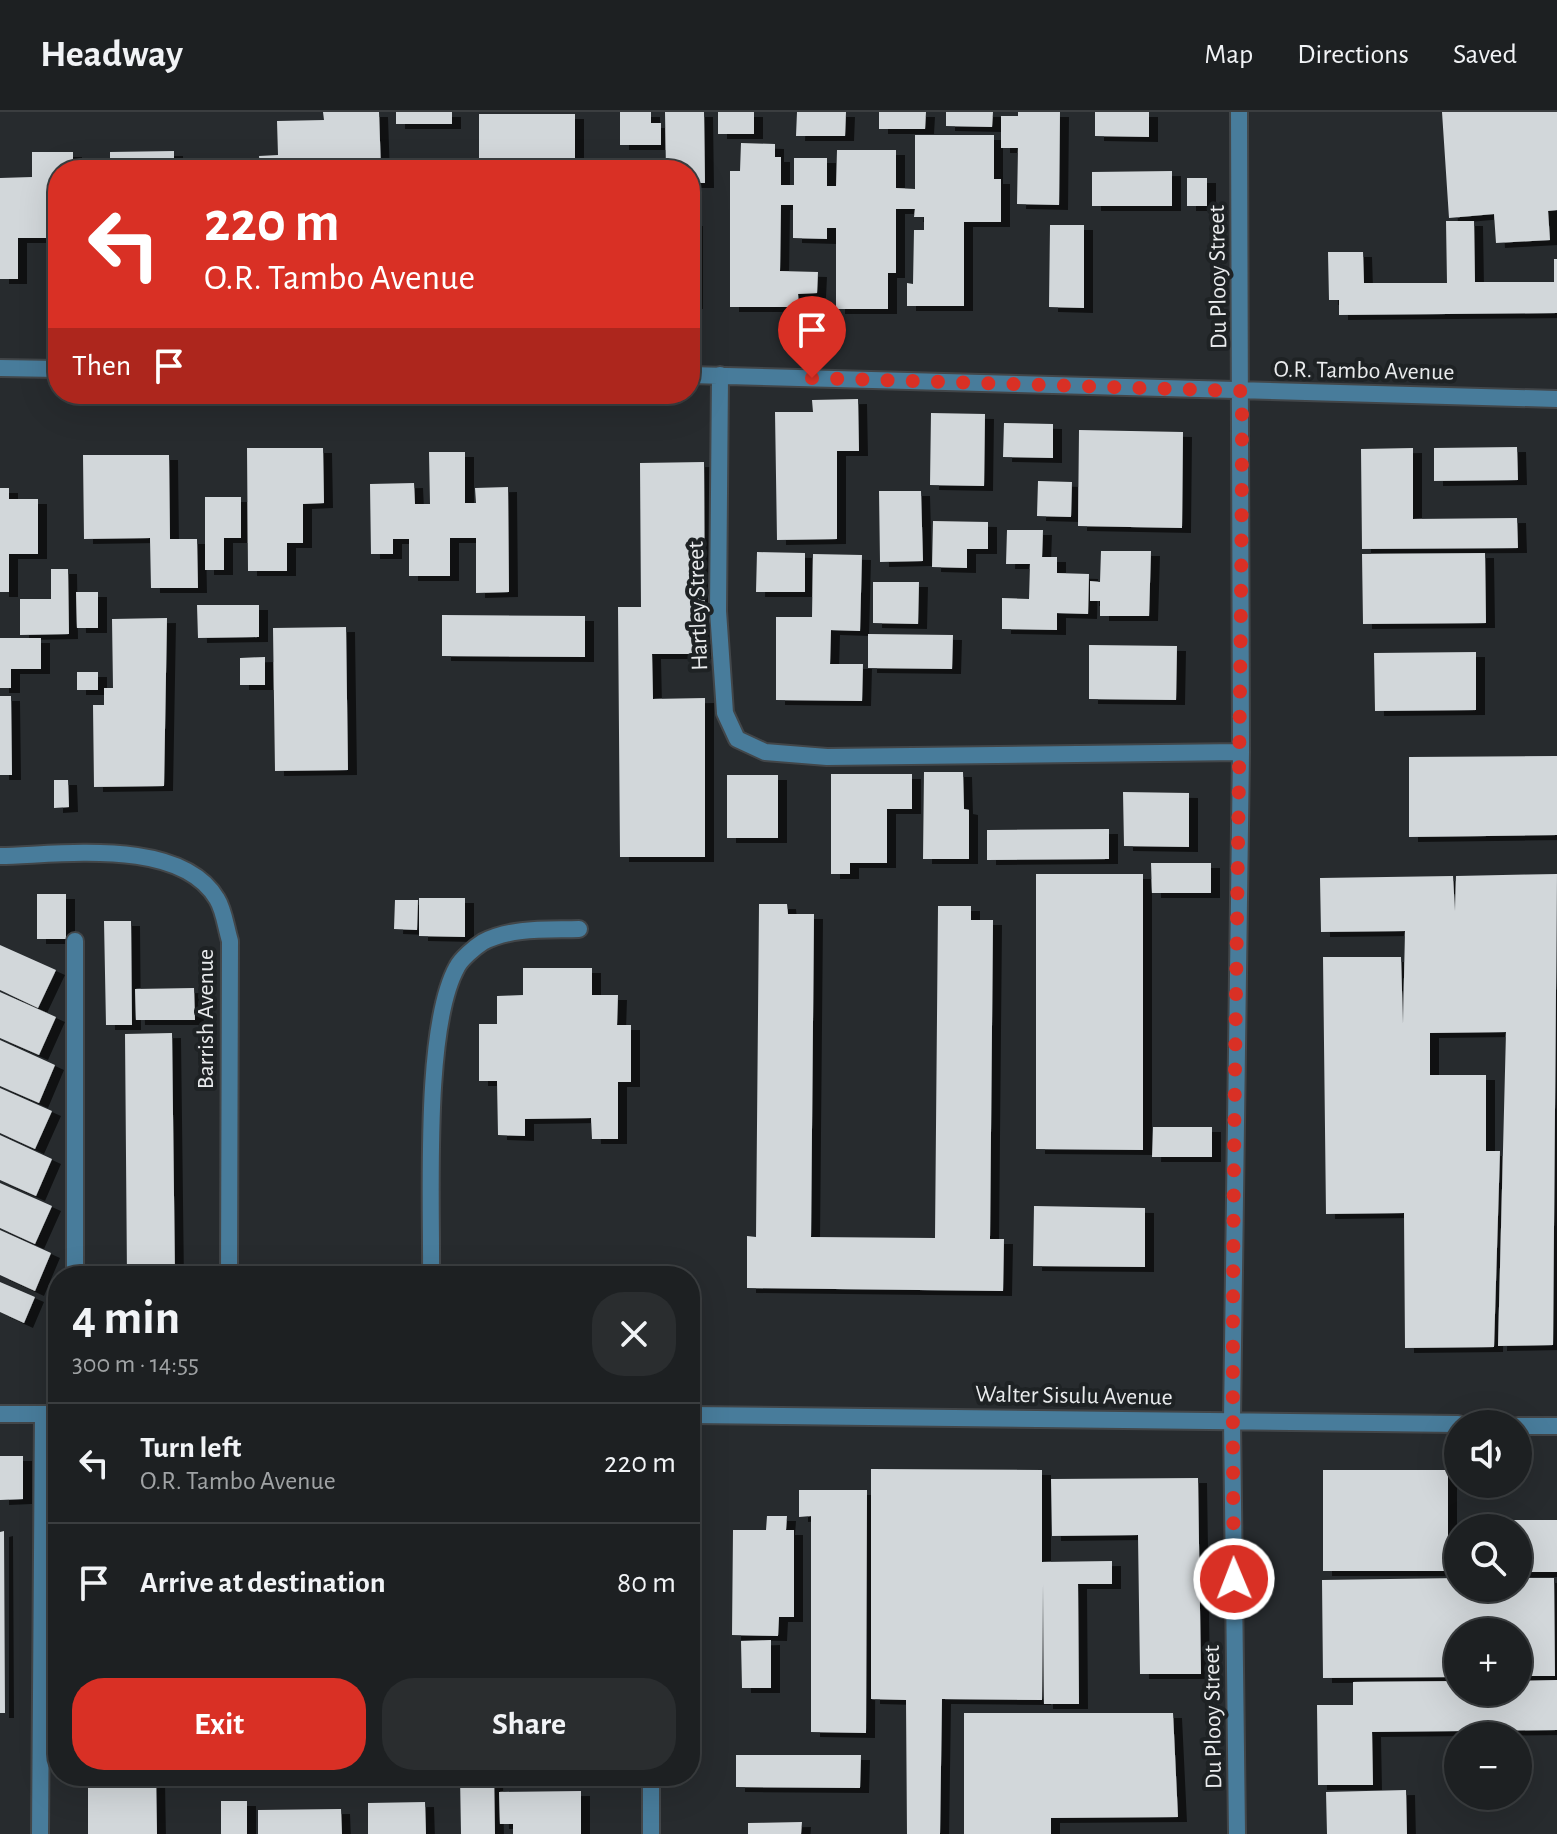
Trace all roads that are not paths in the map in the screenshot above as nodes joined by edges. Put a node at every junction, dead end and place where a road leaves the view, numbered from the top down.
1 (1239, 112) edge
2 (0, 368) edge
3 (48, 369) edge
4 (700, 375) edge
5 (720, 375) junction
6 (1242, 391) junction
7 (1557, 399) edge
8 (1241, 752) junction
9 (0, 856) edge
10 (579, 929) dead end
11 (75, 941) dead end
12 (75, 1266) edge
13 (229, 1266) edge
14 (431, 1266) edge
15 (0, 1414) edge
16 (48, 1414) edge
17 (700, 1415) edge
18 (1232, 1420) junction
19 (1444, 1424) edge
20 (1532, 1426) edge
21 (1557, 1426) edge
22 (48, 1529) edge
23 (651, 1786) edge
24 (40, 1834) edge
25 (651, 1834) edge
26 (1237, 1834) edge

1 - 6 street, Du Plooy Street
2 - 3 street
4 - 5 street, O.R. Tambo Avenue
5 - 6 street, O.R. Tambo Avenue
5 - 8 street, Hartley Street
6 - 7 street, O.R. Tambo Avenue
6 - 8 street, Du Plooy Street
8 - 18 street, Du Plooy Street
9 - 13 street, Barrish Avenue
10 - 14 street
11 - 12 street
15 - 16 street
17 - 18 street, Walter Sisulu Avenue
18 - 19 street, Walter Sisulu Avenue
18 - 26 street, Du Plooy Street
20 - 21 street
22 - 24 street
23 - 25 street

